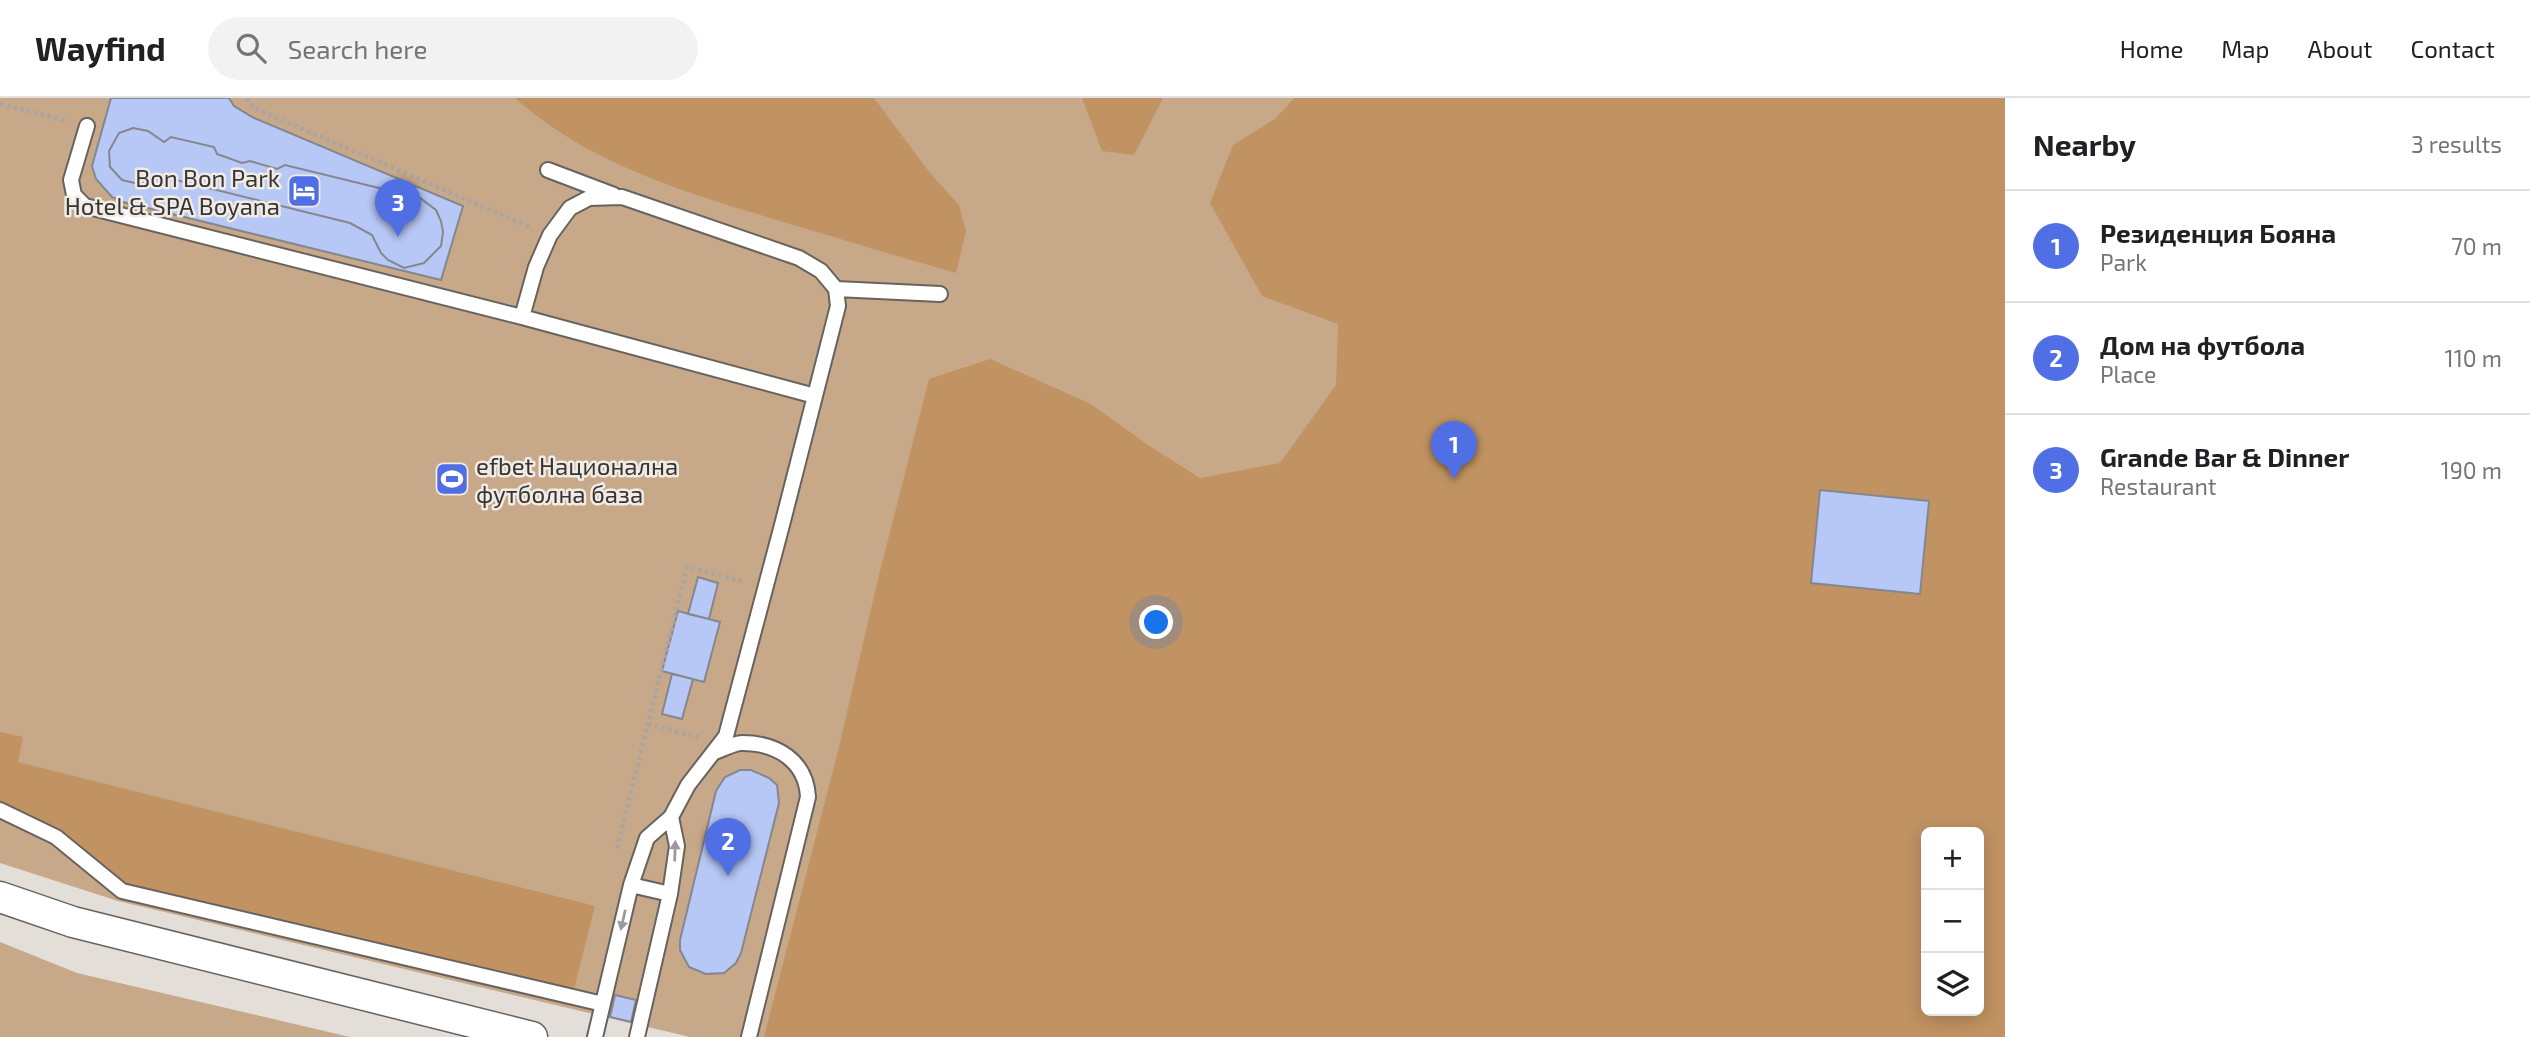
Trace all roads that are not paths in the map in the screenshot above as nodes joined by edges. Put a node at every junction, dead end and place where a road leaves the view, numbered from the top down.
1 (87, 126) road end
2 (548, 170) dead end
3 (622, 197) junction
4 (836, 289) junction
5 (940, 294) dead end
6 (522, 317) junction
7 (815, 396) junction
8 (718, 747) junction
9 (0, 810) edge
10 (671, 817) junction
11 (631, 885) junction
12 (670, 894) junction
13 (0, 897) edge
14 (603, 1004) junction
15 (532, 1037) edge
16 (595, 1037) edge
17 (637, 1037) edge
18 (749, 1037) edge

1 - 6 lane
2 - 3 lane
3 - 4 lane
3 - 6 lane
4 - 5 lane
4 - 7 lane
6 - 7 lane
7 - 8 lane
8 - 10 lane
8 - 18 lane
9 - 14 lane
10 - 11 lane
12 -> 10 lane
11 - 12 lane
11 -> 14 lane
12 - 17 lane
13 - 15 street
14 - 16 lane

